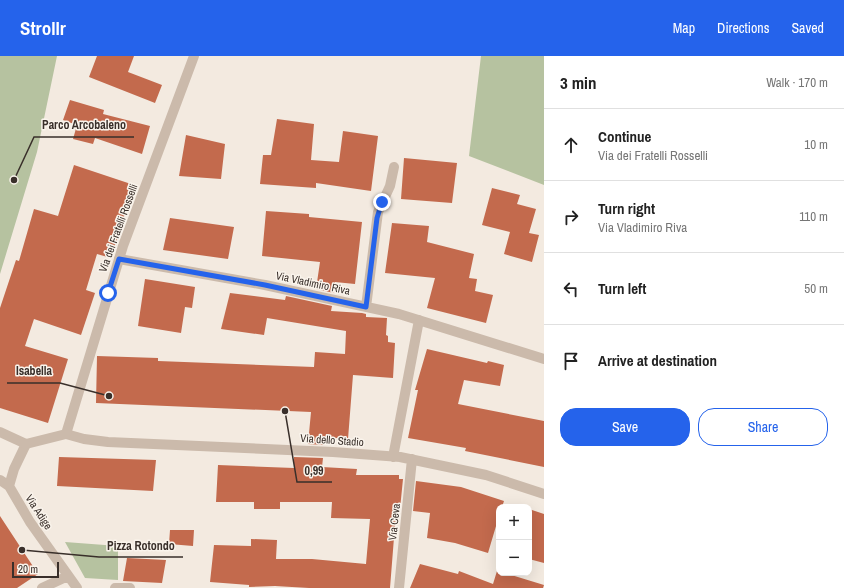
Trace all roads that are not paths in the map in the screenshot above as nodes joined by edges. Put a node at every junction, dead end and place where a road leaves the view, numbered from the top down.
1 (194, 56) edge
2 (394, 167) dead end
3 (119, 259) junction
4 (366, 307) junction
5 (419, 320) junction
6 (544, 359) edge
7 (0, 432) edge
8 (66, 434) junction
9 (26, 444) junction
10 (393, 456) junction
11 (412, 459) junction
12 (0, 480) edge
13 (9, 486) junction
14 (544, 494) edge
15 (68, 576) junction
16 (42, 588) edge
17 (77, 588) edge
18 (115, 588) edge
19 (130, 588) edge
20 (399, 588) edge

1 - 3 street, Via dei Fratelli Rosselli
2 - 4 street
3 - 4 street, Via Vladimiro Riva
3 - 8 street, Via dei Fratelli Rosselli
4 - 5 street, Via Vladimiro Riva
5 - 6 street, Via Vladimiro Riva
5 - 10 street
7 - 9 street
8 - 9 street
8 - 10 street, Via dello Stadio
9 - 13 street
10 - 11 street, Via dello Stadio
11 - 14 street, Via dello Stadio
11 - 20 street, Via Ceva
12 - 13 street
13 - 15 street, Via Adige
15 - 16 street
15 - 17 street, Via Adige
18 - 19 street

